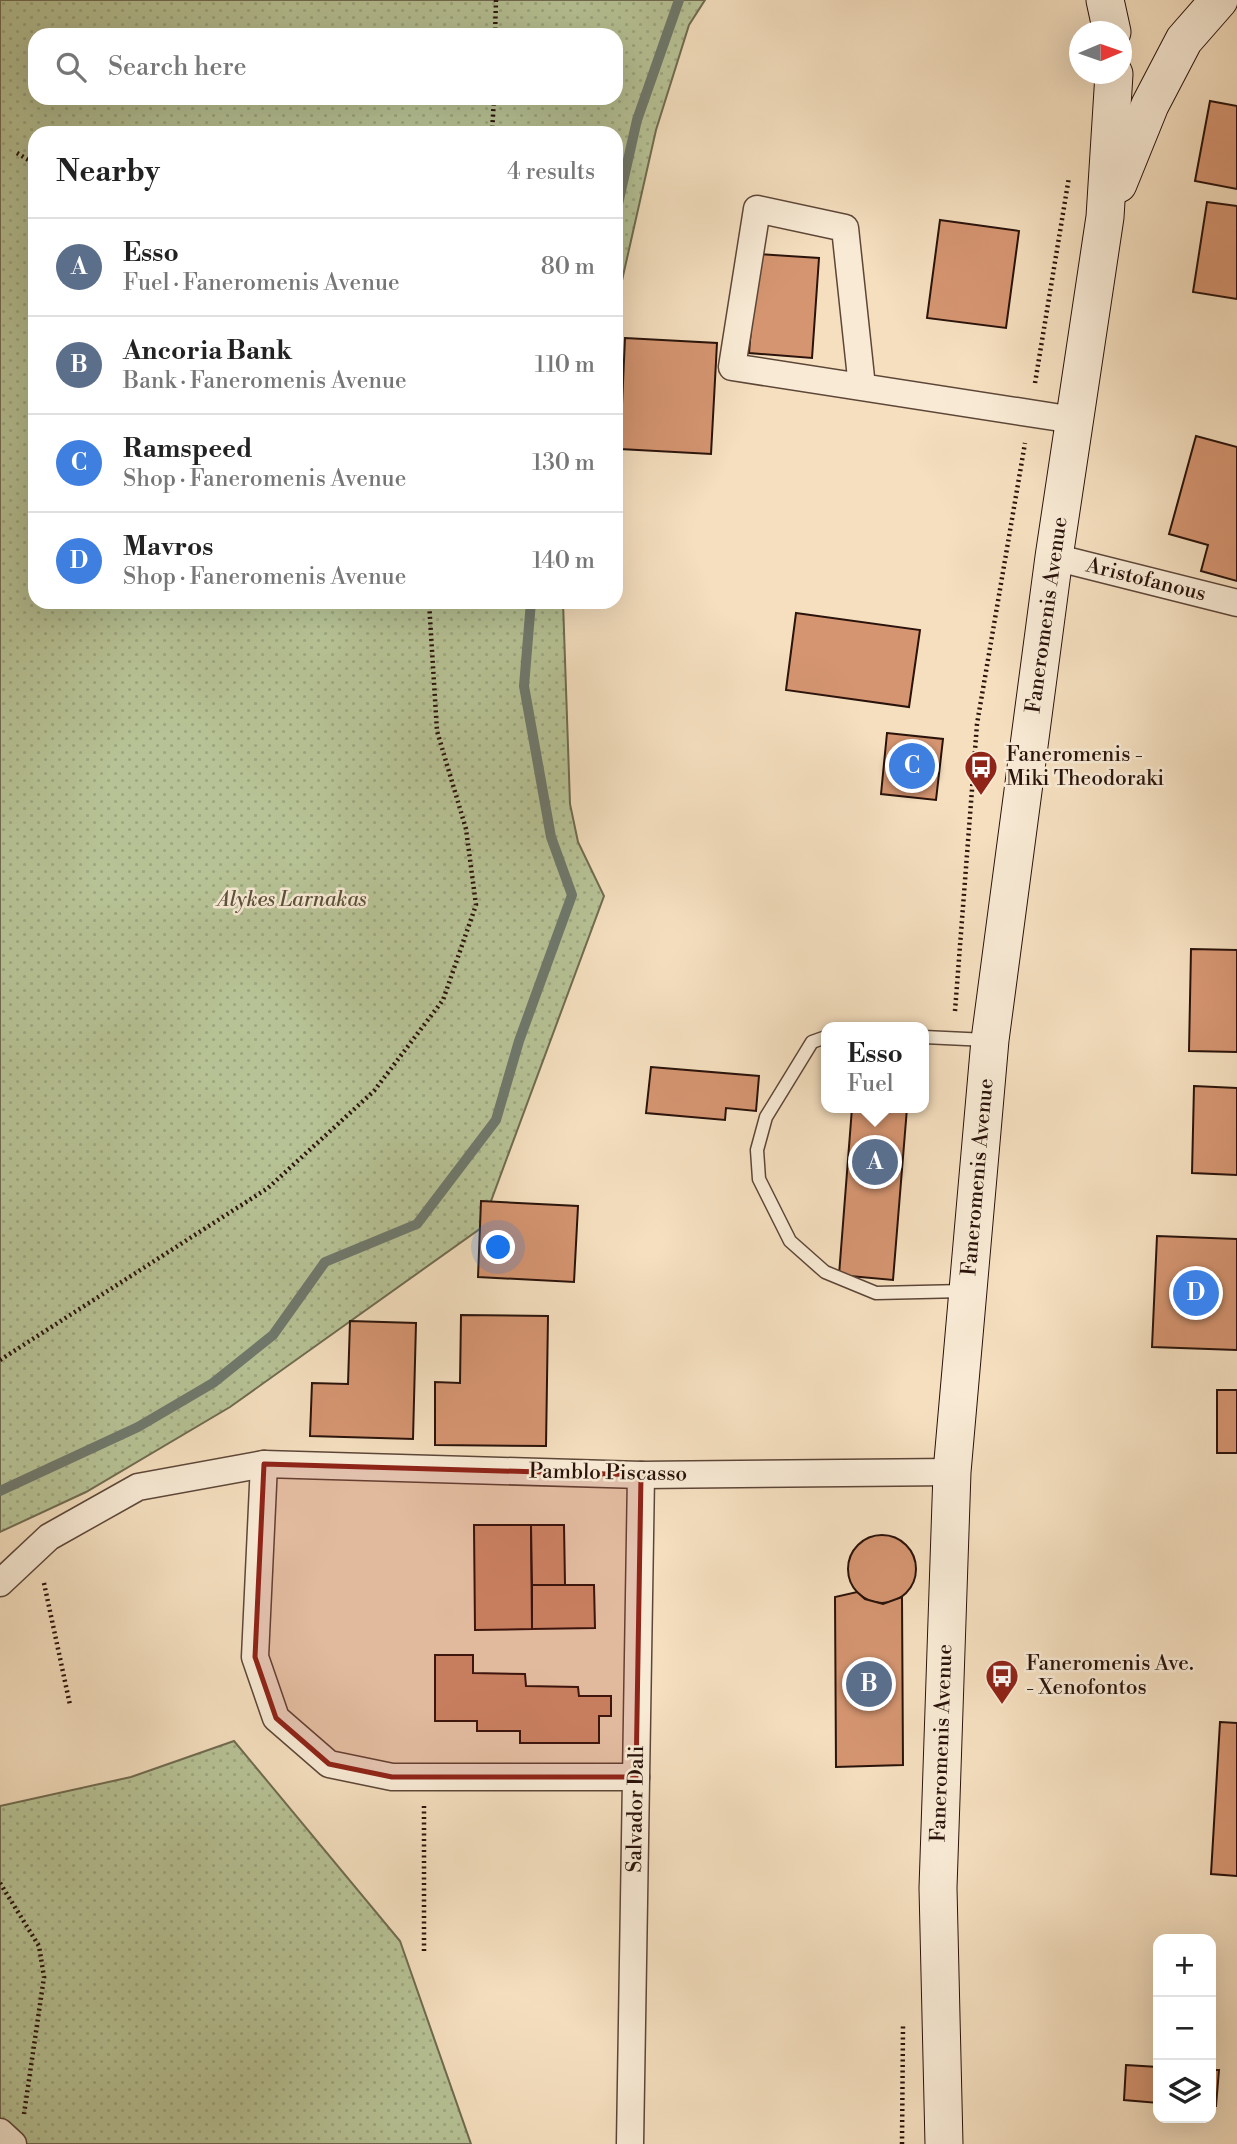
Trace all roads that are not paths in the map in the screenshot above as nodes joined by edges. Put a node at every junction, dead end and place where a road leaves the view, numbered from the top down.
1 (1105, 0) edge
2 (1219, 0) edge
3 (1110, 21) edge
4 (1114, 84) edge
5 (1105, 217) junction
6 (862, 387) junction
7 (1074, 420) junction
8 (1054, 557) junction
9 (1237, 603) edge
10 (929, 1037) edge
11 (821, 1039) edge
12 (990, 1040) junction
13 (968, 1291) junction
14 (264, 1464) junction
15 (952, 1472) junction
16 (641, 1475) junction
17 (0, 1583) edge
18 (636, 1777) junction
19 (0, 2132) edge
20 (12, 2144) edge
21 (630, 2144) edge
22 (944, 2144) edge

1 - 3 main road
2 - 5 main road, Faneromenis Avenue
4 - 5 main road, Faneromenis Avenue
5 - 7 main road, Faneromenis Avenue
6 - 6 street
6 - 7 street
7 - 8 main road, Faneromenis Avenue
8 - 9 street, Aristofanous
8 - 12 main road, Faneromenis Avenue
10 - 12 lane
11 - 13 lane
12 - 13 main road, Faneromenis Avenue
13 - 15 main road, Faneromenis Avenue
14 - 16 street, Pamblo Piscasso
14 - 17 street, Pamblo Piscasso
14 - 18 street
15 - 16 street, Pamblo Piscasso
15 - 22 main road, Faneromenis Avenue
16 - 18 street, Salvador Dali
18 - 21 street, Salvador Dali
19 - 20 street

